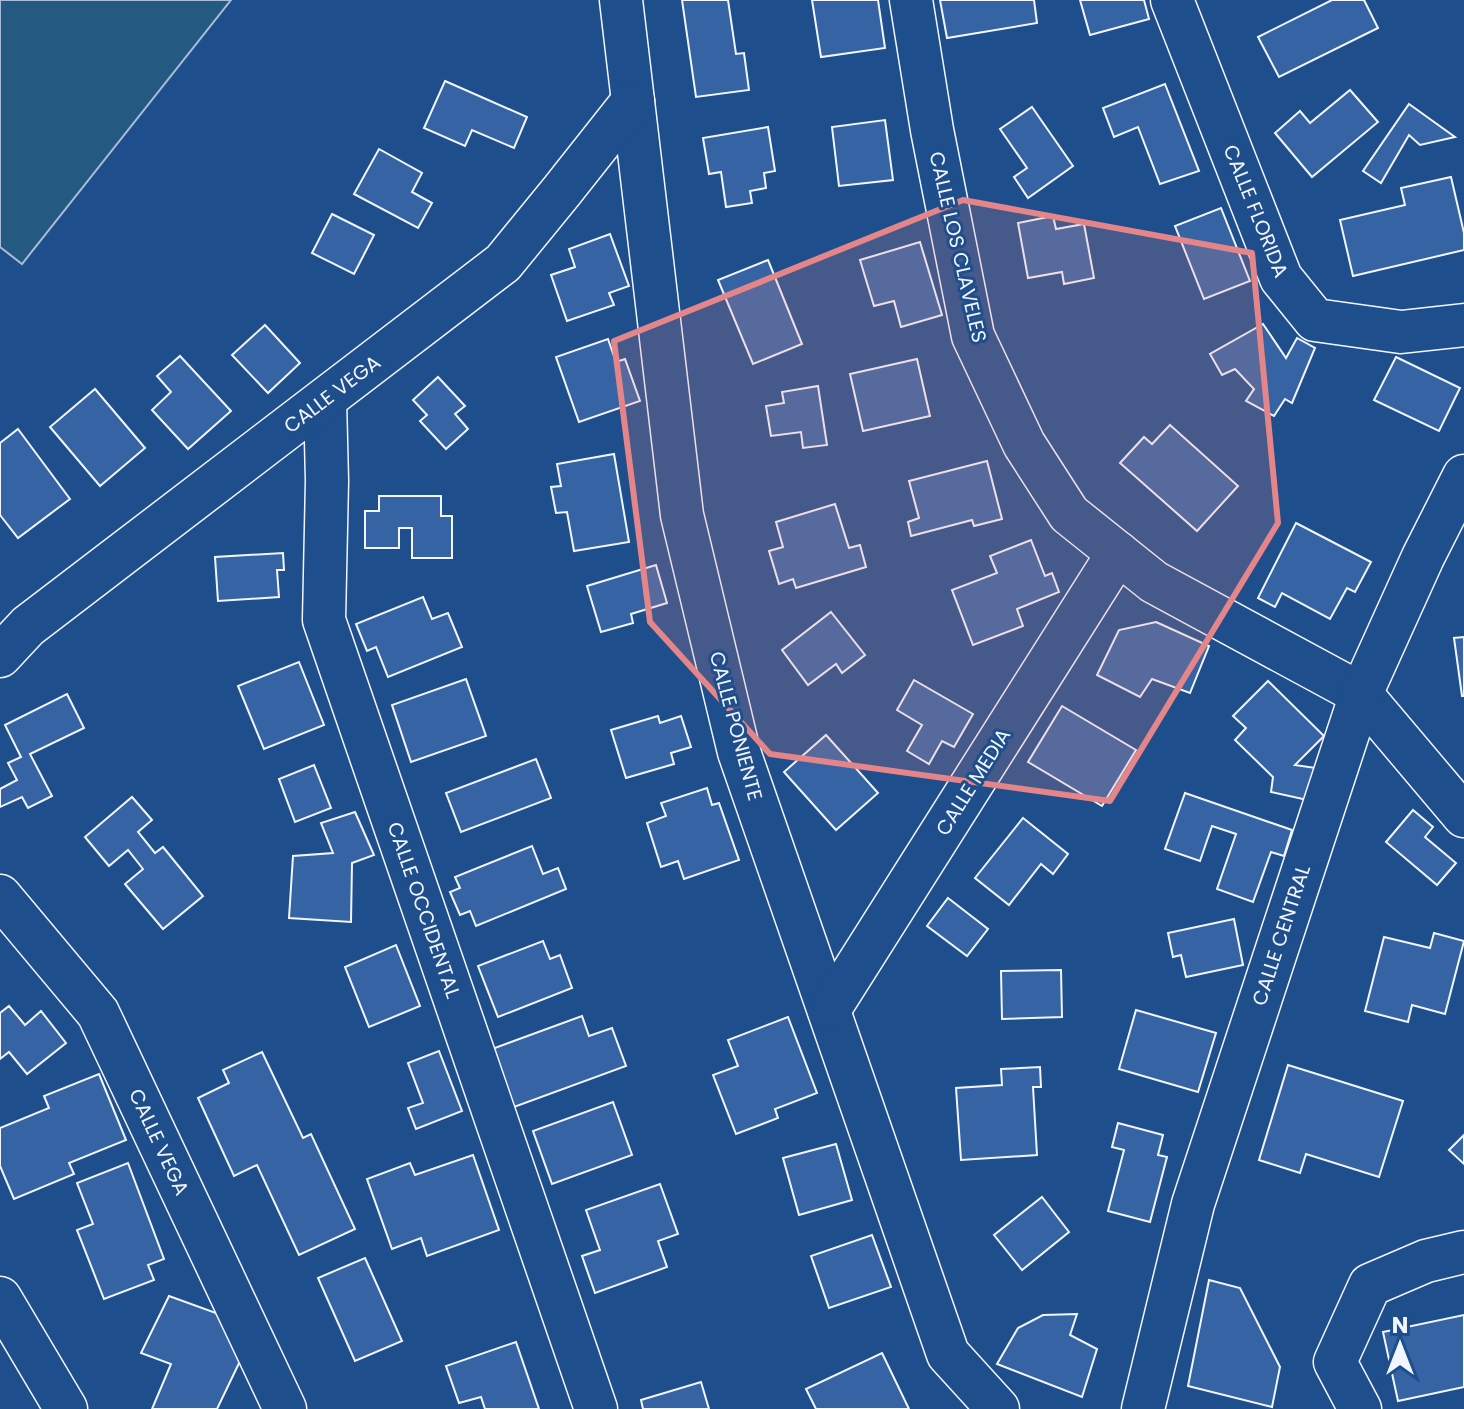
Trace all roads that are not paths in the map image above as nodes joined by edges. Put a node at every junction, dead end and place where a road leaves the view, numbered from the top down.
1 (621, 0) edge
2 (911, 0) edge
3 (1172, 0) edge
4 (633, 101) junction
5 (1464, 325) edge
6 (325, 400) junction
7 (1464, 476) edge
8 (1118, 553) junction
9 (0, 656) edge
10 (1361, 694) junction
11 (1464, 816) edge
12 (0, 896) edge
13 (829, 1010) junction
14 (1464, 1252) edge
15 (0, 1298) edge
16 (66, 1409) edge
17 (285, 1409) edge
18 (596, 1409) edge
19 (998, 1409) edge
20 (1144, 1409) edge
21 (1360, 1409) edge

1 - 4 street, CALLE PONIENTE
2 - 8 street, CALLE LOS CLAVELES
3 - 5 street, CALLE FLORIDA
4 - 6 street, CALLE VEGA
4 - 13 street, CALLE PONIENTE
6 - 9 street, CALLE VEGA
6 - 18 street, CALLE OCCIDENTAL
7 - 10 street, CALLE CENTRAL
8 - 10 street, CALLE LOS CLAVELES
8 - 13 street, CALLE MEDIA
10 - 11 street
10 - 20 street, CALLE CENTRAL
12 - 17 street, CALLE VEGA
13 - 19 street, CALLE PONIENTE
14 - 21 street
15 - 16 street

